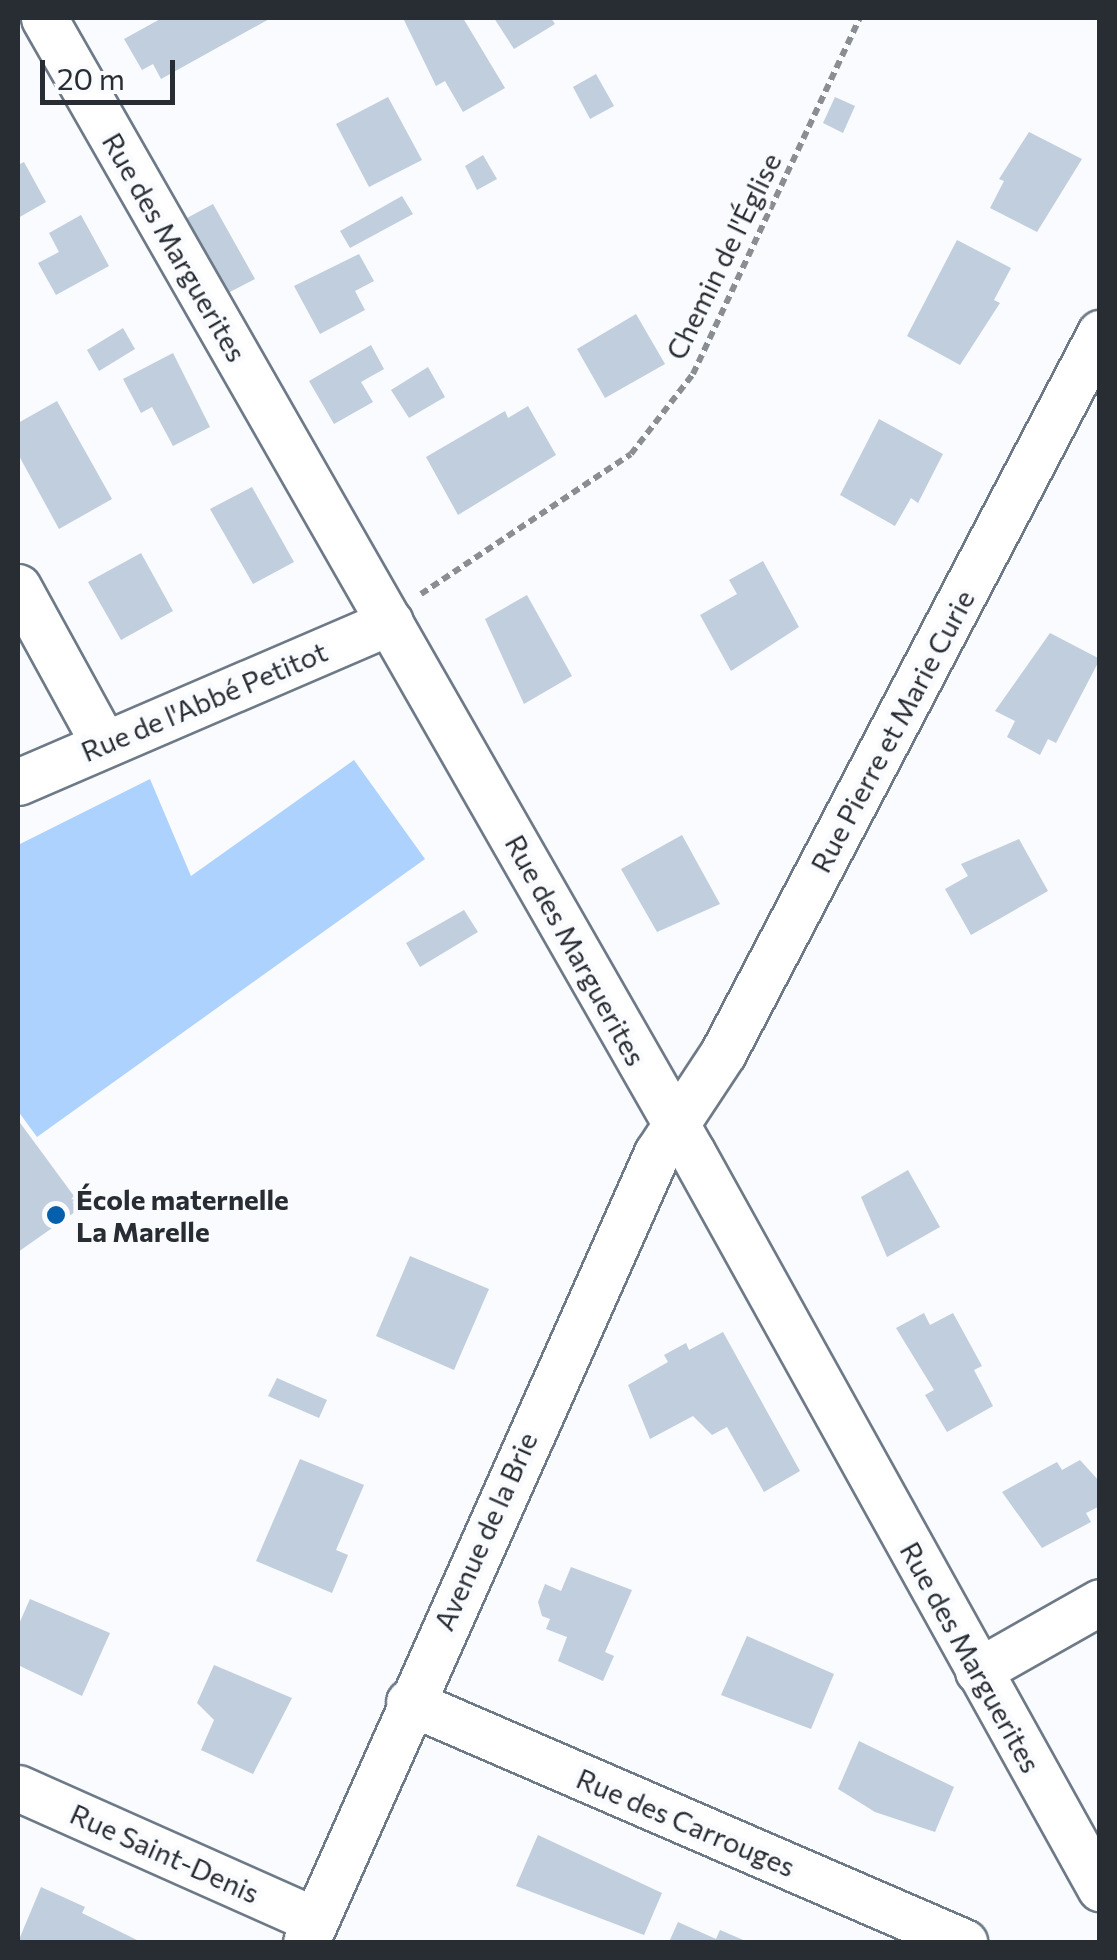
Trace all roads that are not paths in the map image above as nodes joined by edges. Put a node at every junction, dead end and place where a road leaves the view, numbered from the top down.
1 (44, 18) edge
2 (1100, 333) edge
3 (18, 587) edge
4 (390, 622) junction
5 (103, 742) junction
6 (18, 782) edge
7 (674, 1123) junction
8 (1100, 1602) edge
9 (978, 1671) junction
10 (409, 1702) junction
11 (18, 1788) edge
12 (1100, 1888) edge
13 (309, 1930) edge
14 (964, 1942) edge

1 - 4 street, Rue des Marguerites
2 - 7 street, Rue Pierre et Marie Curie
3 - 5 street
4 - 5 street, Rue de l'Abbé Petitot
4 - 7 street, Rue des Marguerites
5 - 6 street, Rue de l'Abbé Petitot
7 - 9 street, Rue des Marguerites
7 - 10 street, Avenue de la Brie
8 - 9 street
9 - 12 street, Rue des Marguerites
10 - 13 street, Avenue de la Brie
10 - 14 street, Rue des Carrouges
11 - 13 street, Rue Saint-Denis

